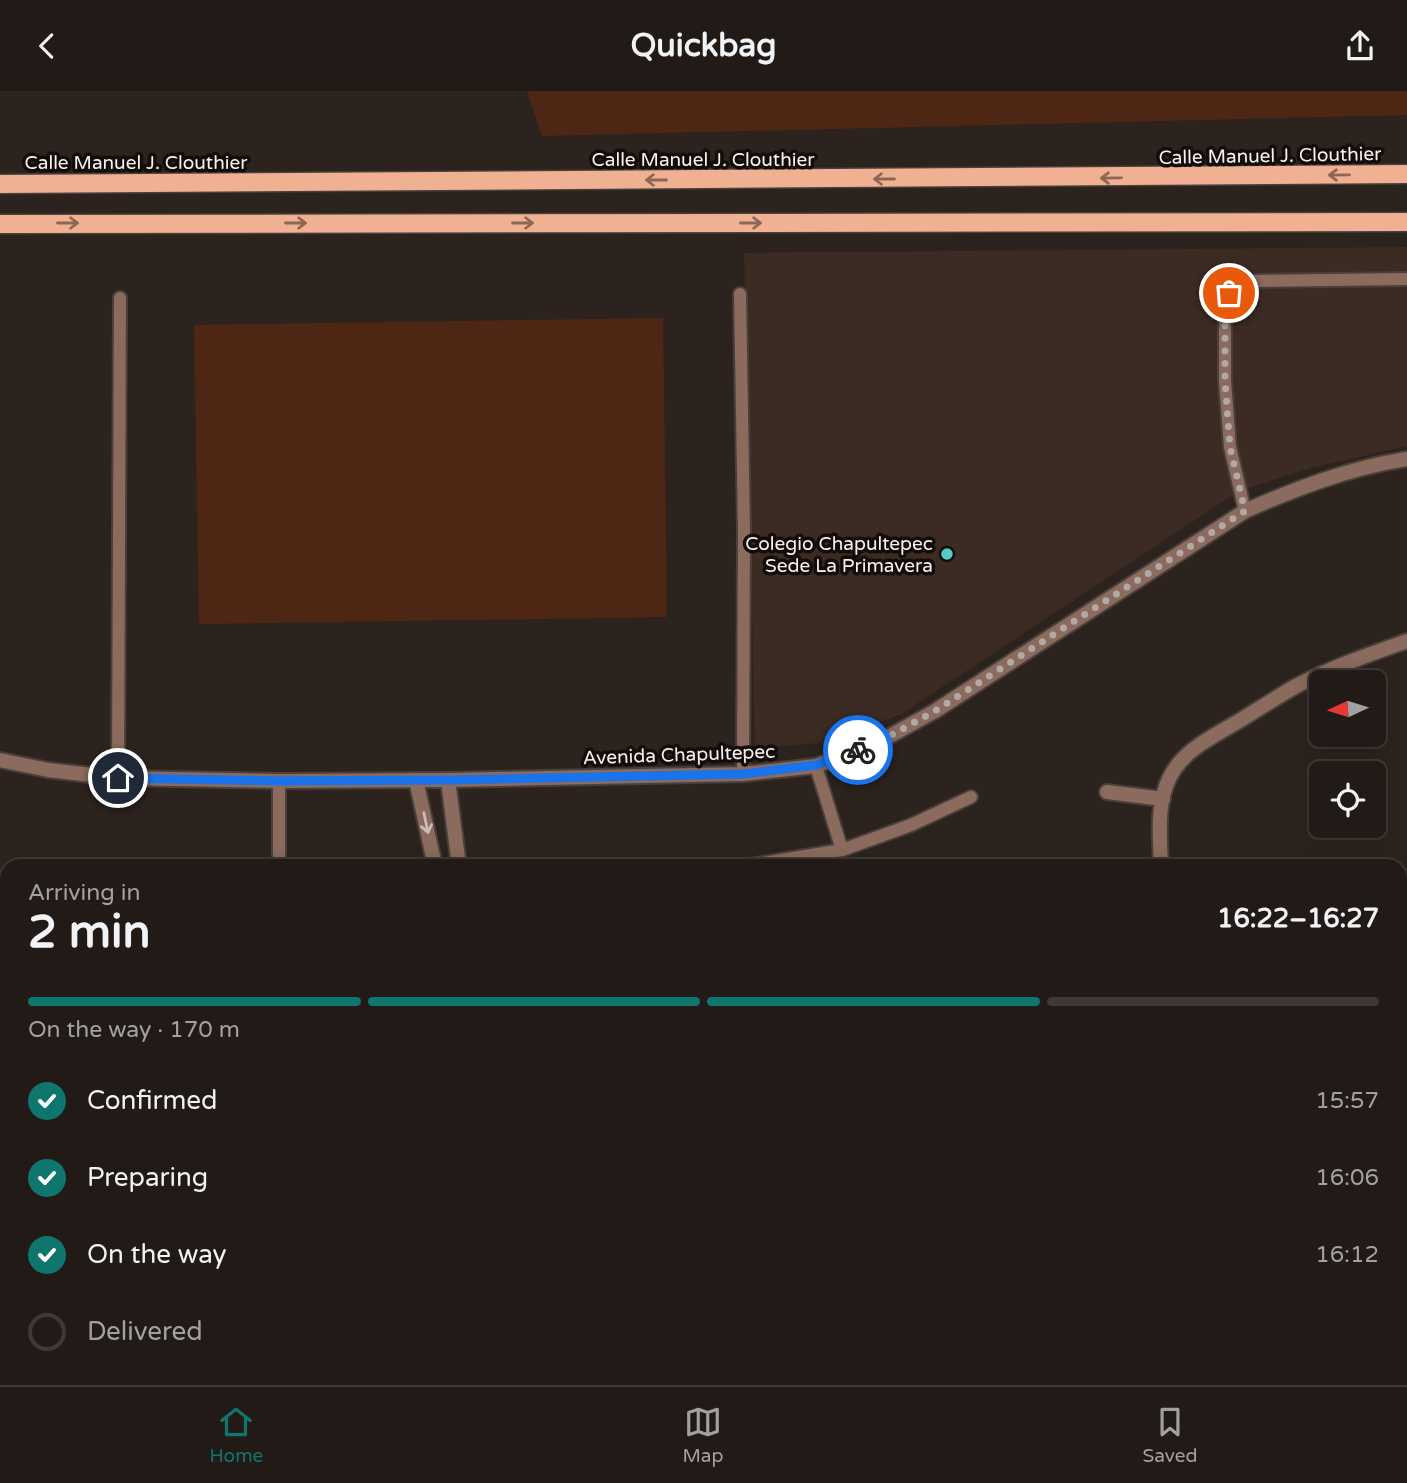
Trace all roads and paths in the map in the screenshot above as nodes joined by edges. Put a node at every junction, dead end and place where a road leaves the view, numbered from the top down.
1 (1407, 174) edge
2 (0, 184) edge
3 (1407, 222) edge
4 (0, 224) edge
5 (1407, 279) edge
6 (740, 294) dead end
7 (120, 298) dead end
8 (1407, 459) edge
9 (1245, 511) junction
10 (1407, 641) edge
11 (0, 760) edge
12 (816, 765) junction
13 (743, 774) junction
14 (118, 778) junction
15 (416, 780) junction
16 (448, 780) junction
17 (279, 781) junction
18 (1107, 793) dead end
19 (971, 797) dead end
20 (1163, 799) junction
21 (842, 850) junction
22 (279, 859) edge
23 (433, 859) edge
24 (459, 859) edge
25 (787, 859) edge
26 (1161, 859) edge

1 -> 2 main road, Calle Manuel J. Clouthier
4 -> 3 main road
5 - 9 lane
6 - 13 lane
7 - 14 lane
8 - 9 street, Avenida Chapultepec
9 - 12 street, Avenida Chapultepec
10 - 20 street
11 - 14 street, Avenida Chapultepec
12 - 13 street, Avenida Chapultepec
12 - 21 lane
13 - 16 street, Avenida Chapultepec
14 - 17 street, Avenida Chapultepec
15 - 16 street, Avenida Chapultepec
15 - 17 street, Avenida Chapultepec
15 -> 23 street
16 - 24 street
17 - 22 lane
18 - 20 street
19 - 21 lane
20 - 26 street
21 - 25 lane

